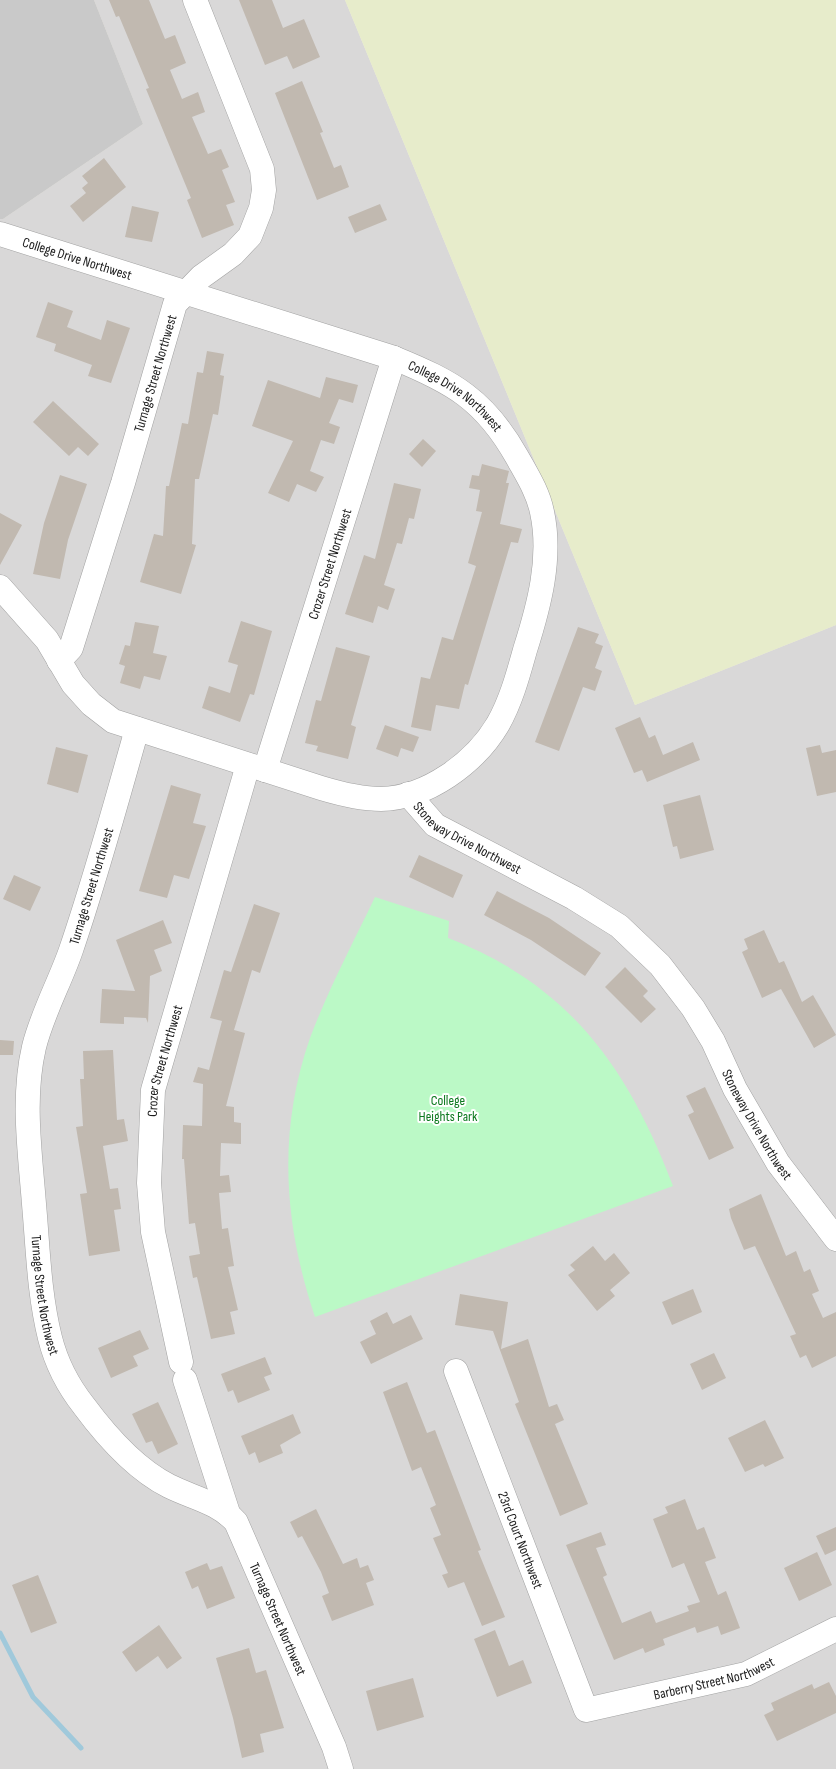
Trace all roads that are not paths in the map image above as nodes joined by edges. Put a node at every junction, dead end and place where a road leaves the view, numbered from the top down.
1 (195, 0) edge
2 (0, 234) edge
3 (186, 293) junction
4 (394, 358) junction
5 (0, 587) edge
6 (59, 661) junction
7 (138, 729) junction
8 (257, 768) junction
9 (408, 794) junction
10 (836, 1239) edge
11 (456, 1371) dead end
12 (228, 1513) junction
13 (836, 1630) edge
14 (586, 1710) joint
15 (341, 1769) edge

1 - 3 street, Turnage Street Northwest
2 - 3 street, College Drive Northwest
3 - 4 street, College Drive Northwest
3 - 6 street, Turnage Street Northwest
4 - 8 street, Crozer Street Northwest
4 - 9 street, College Drive Northwest
5 - 6 street, Stoneway Drive Northwest
6 - 7 street, Stoneway Drive Northwest
7 - 8 street, Stoneway Drive Northwest
7 - 12 street, Turnage Street Northwest
8 - 9 street, Stoneway Drive Northwest
8 - 12 street, Crozer Street Northwest
9 - 10 street, Stoneway Drive Northwest
11 - 14 street, 23rd Court Northwest
12 - 15 street, Turnage Street Northwest
13 - 14 street, Barberry Street Northwest

